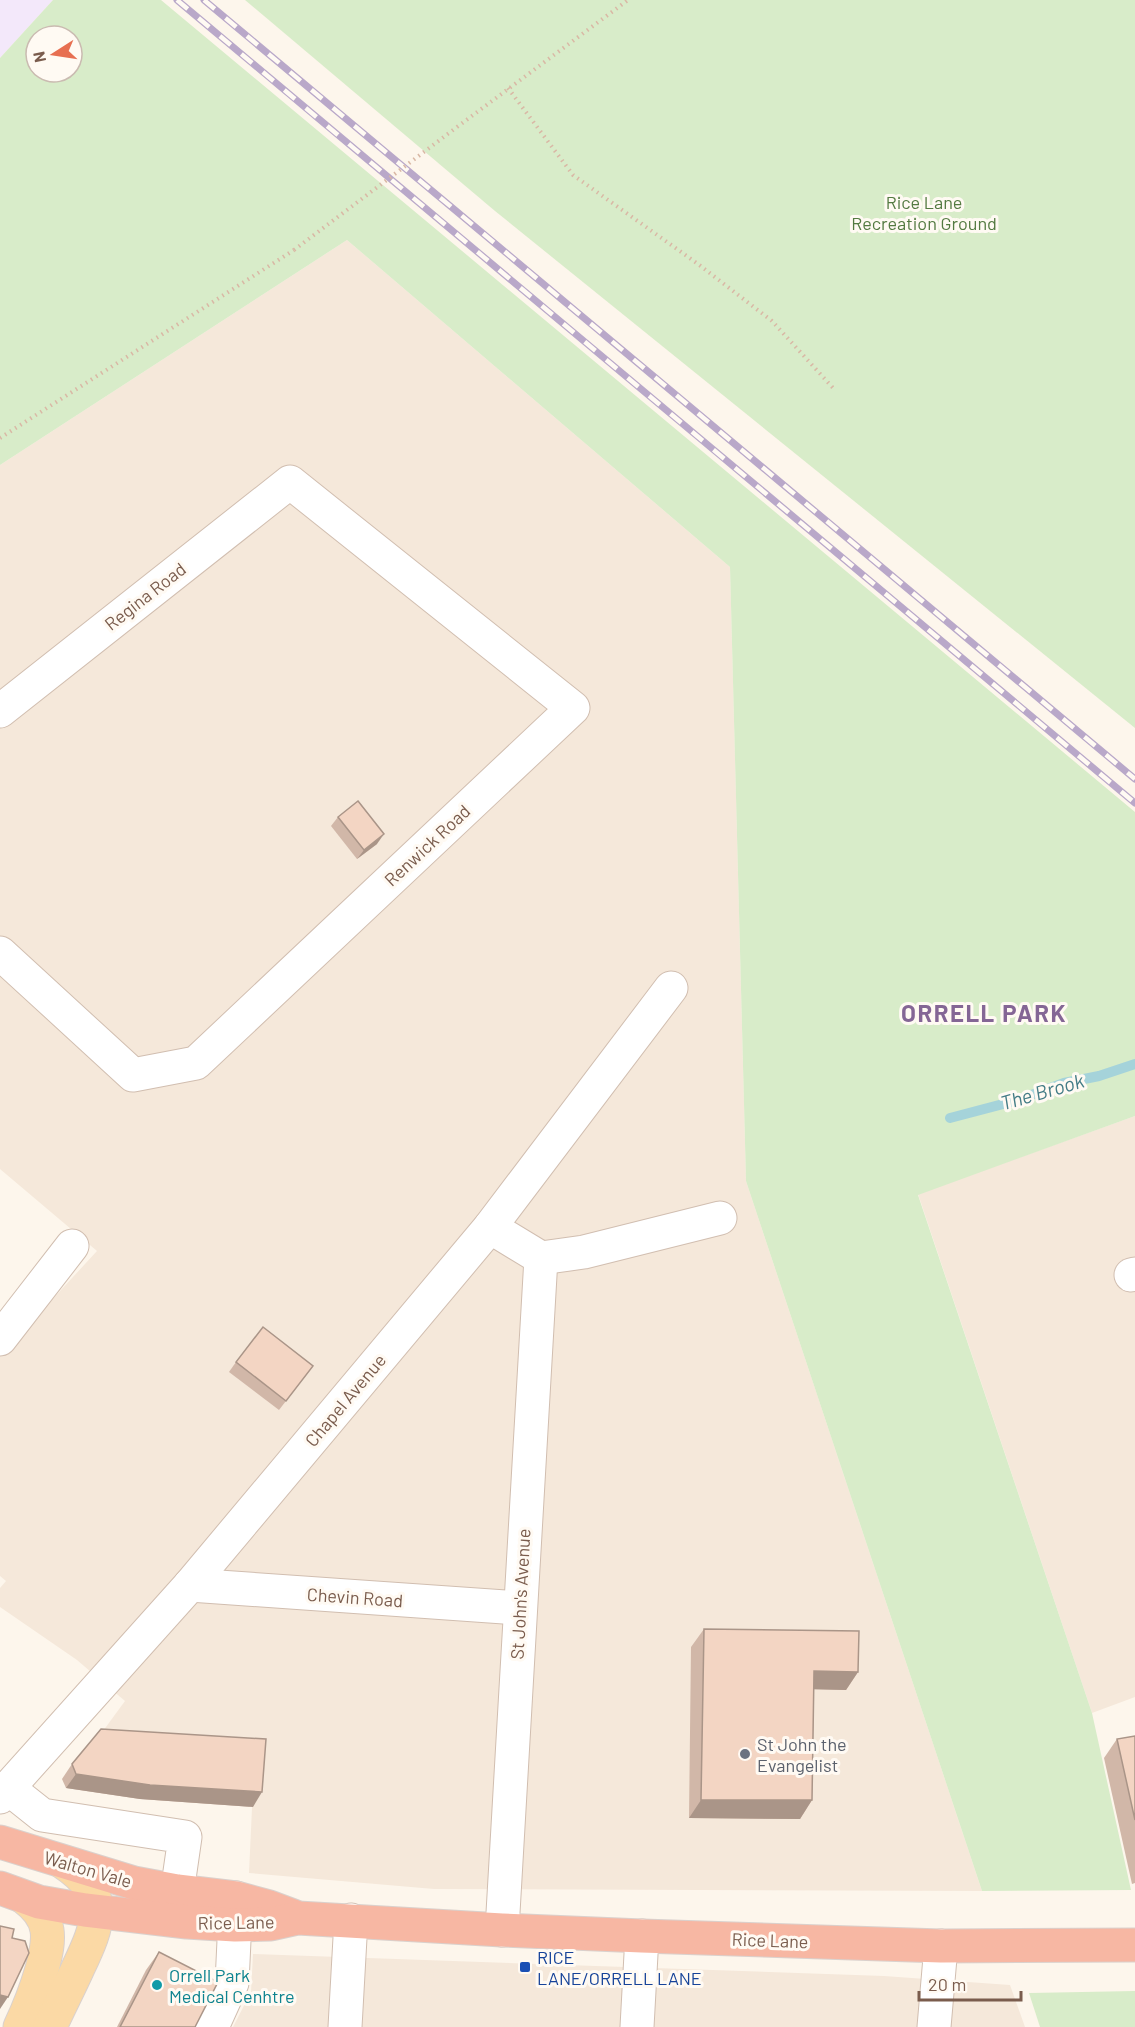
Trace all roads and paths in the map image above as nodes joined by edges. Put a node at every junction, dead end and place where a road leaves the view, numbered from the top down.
1 (628, 0) edge
2 (508, 87) junction
3 (834, 389) dead end
4 (0, 438) edge
5 (290, 482) joint
6 (0, 711) edge
7 (0, 953) edge
8 (671, 988) dead end
9 (720, 1218) dead end
10 (490, 1227) junction
11 (72, 1246) dead end
12 (541, 1258) junction
13 (0, 1339) edge
14 (190, 1585) junction
15 (519, 1608) junction
16 (4, 1792) edge
17 (0, 1842) edge
18 (64, 1863) junction
19 (13, 1893) edge
20 (167, 1899) junction
21 (89, 1906) junction
22 (235, 1912) junction
23 (140, 1917) junction
24 (351, 1920) junction
25 (502, 1930) junction
26 (642, 1936) junction
27 (49, 1944) junction
28 (90, 1945) junction
29 (1135, 1945) edge
30 (941, 1946) junction
31 (20, 2027) edge
32 (50, 2027) edge
33 (212, 2027) edge
34 (345, 2027) edge
35 (637, 2027) edge
36 (934, 2027) edge

1 - 2 path
2 - 3 path
2 - 4 path, bridge
5 - 6 street, Regina Road
5 - 7 street, Renwick Road
8 - 10 street, Chapel Avenue
9 - 12 street
10 - 12 street
10 - 14 street, Chapel Avenue
11 - 13 street
12 - 15 street, St John's Avenue
14 - 15 street, Chevin Road
14 - 16 street, Chapel Avenue
15 - 25 street, St John's Avenue
16 - 20 street
17 - 18 highway, Walton Vale
18 - 20 highway, Walton Vale
18 - 21 main road
19 - 21 highway, Walton Vale
19 - 27 main road
20 - 21 main road
20 - 22 highway, Rice Lane
20 - 23 highway, Walton Vale
21 - 23 highway, Walton Vale
21 - 27 main road
21 - 28 main road
22 - 24 highway, Rice Lane
22 - 33 street
23 - 28 main road
24 - 25 highway, Rice Lane
24 - 34 street
25 - 26 highway, Rice Lane
26 - 30 highway, Rice Lane
26 - 35 street
27 - 31 main road
28 - 32 main road
29 - 30 highway, Rice Lane
30 - 36 street

